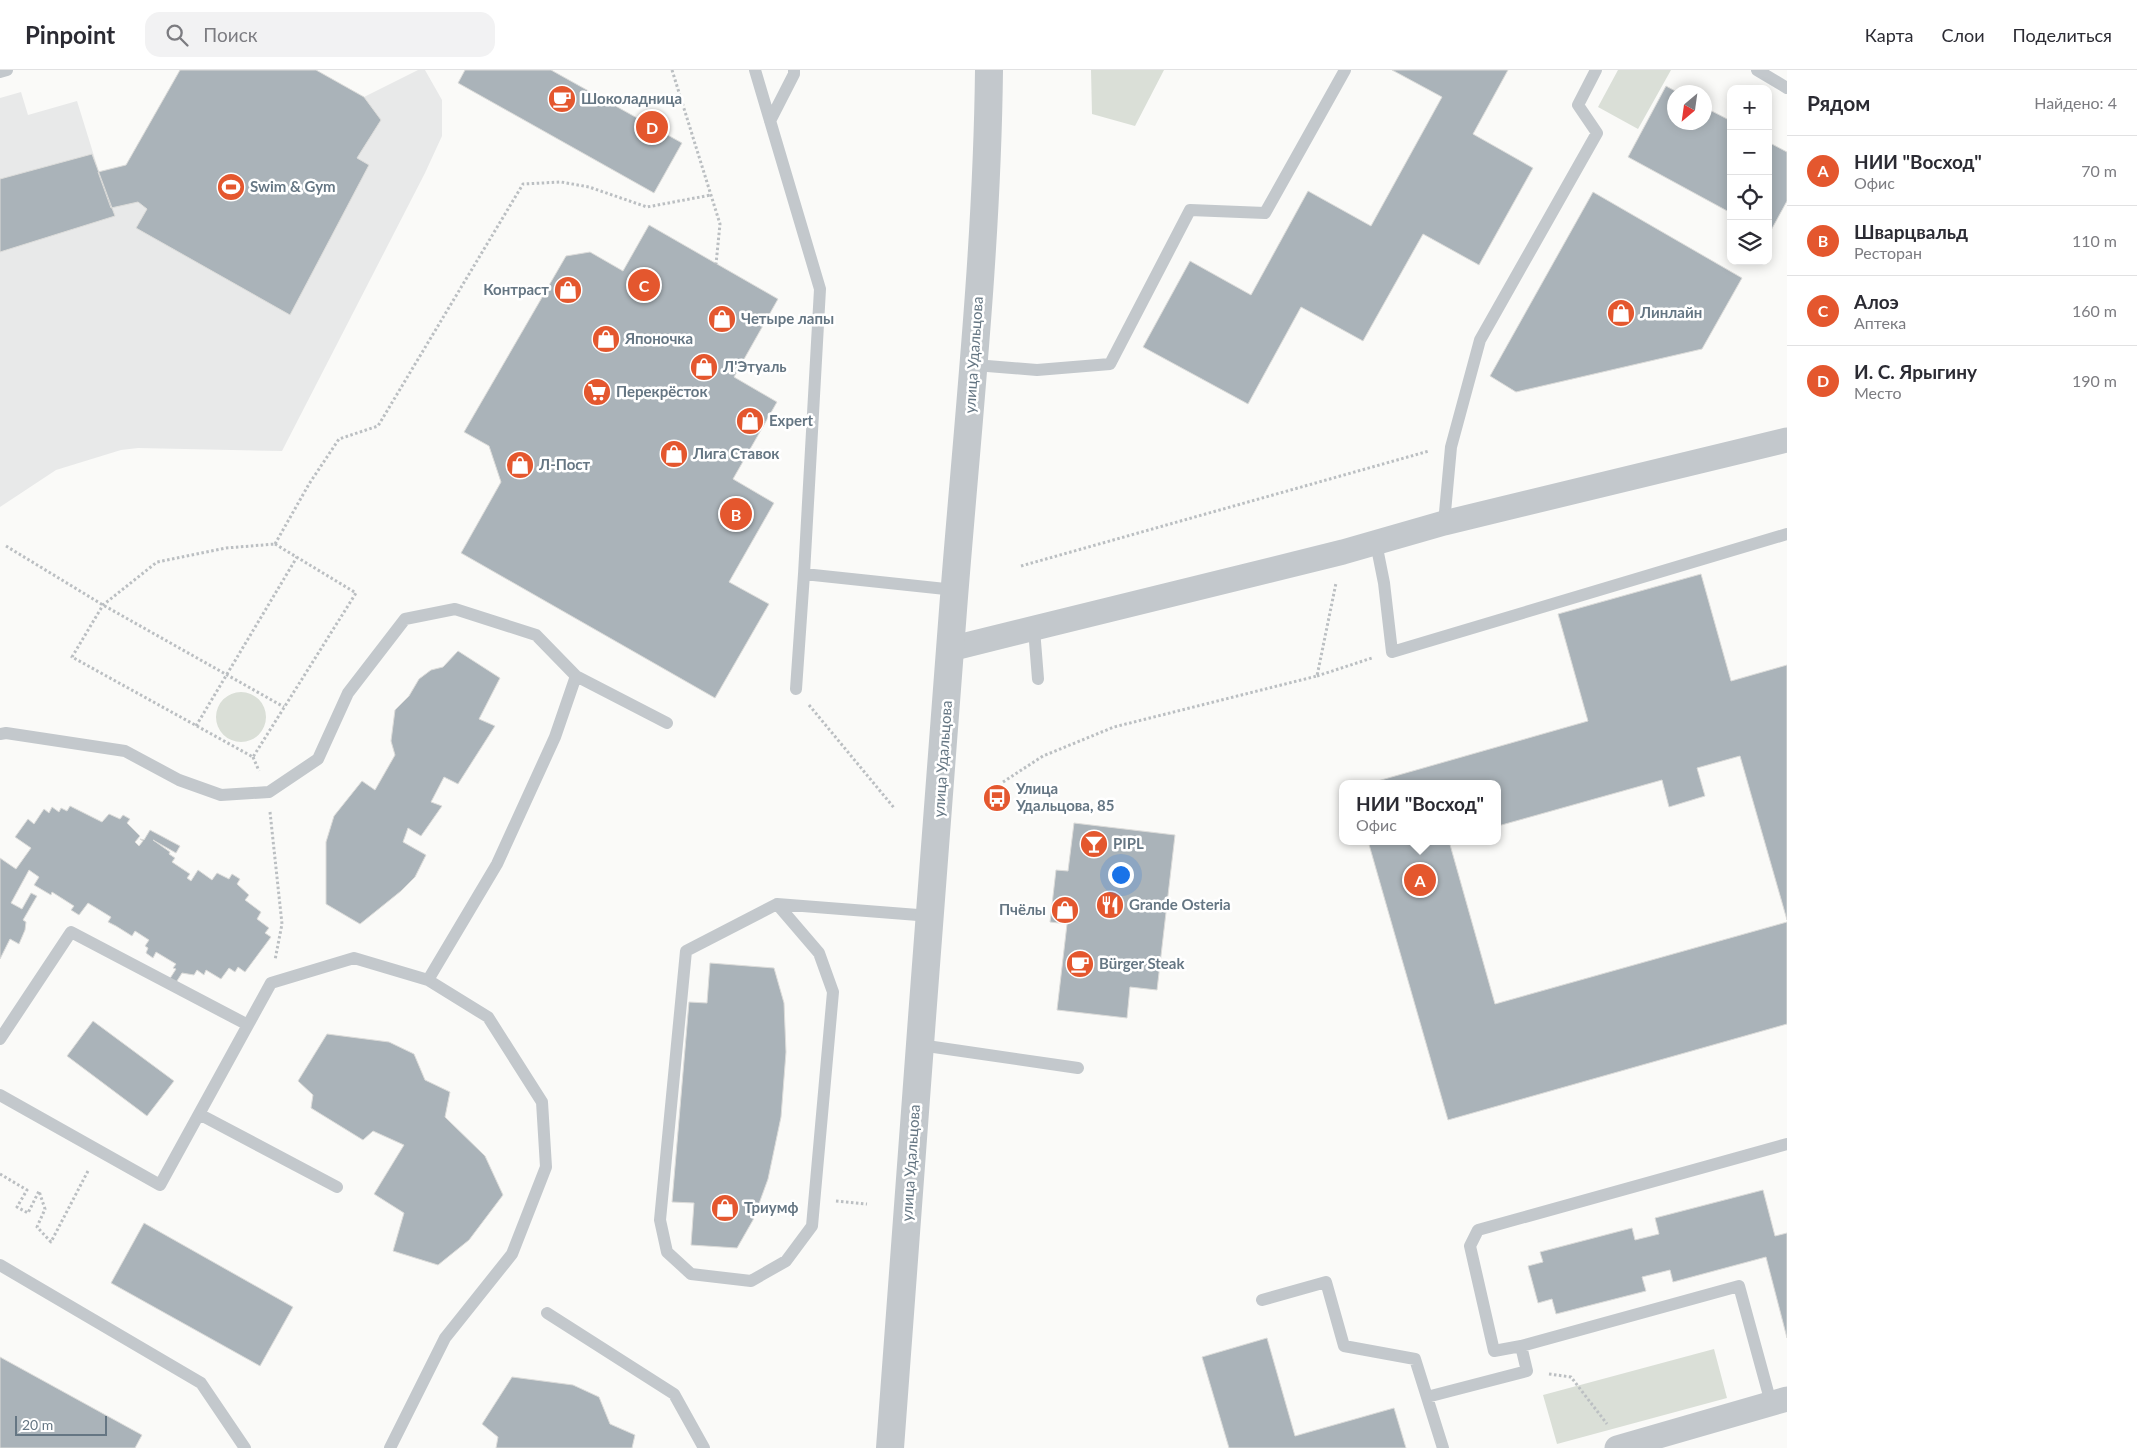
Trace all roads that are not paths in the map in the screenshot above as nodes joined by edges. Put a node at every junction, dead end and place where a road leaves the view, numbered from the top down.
1 (7, 70) edge
2 (755, 70) edge
3 (794, 70) edge
4 (989, 70) edge
5 (1345, 70) edge
6 (1596, 70) edge
7 (1757, 70) edge
8 (0, 72) edge
9 (1787, 88) edge
10 (770, 121) junction
11 (974, 365) junction
12 (1787, 440) edge
13 (1444, 523) junction
14 (1787, 534) edge
15 (1376, 543) junction
16 (804, 574) junction
17 (955, 590) junction
18 (1034, 629) junction
19 (950, 649) junction
20 (576, 676) junction
21 (1038, 679) dead end
22 (796, 689) road end
23 (667, 723) dead end
24 (0, 734) edge
25 (777, 904) junction
26 (931, 916) junction
27 (428, 980) junction
28 (248, 1025) junction
29 (0, 1039) edge
30 (920, 1045) junction
31 (1078, 1068) dead end
32 (0, 1095) edge
33 (199, 1114) junction
34 (1787, 1144) edge
35 (337, 1187) dead end
36 (0, 1266) edge
37 (1262, 1300) dead end
38 (547, 1313) dead end
39 (1521, 1346) junction
40 (1427, 1397) junction
41 (1779, 1401) edge
42 (1621, 1447) edge
43 (245, 1448) edge
44 (390, 1448) edge
45 (704, 1448) edge
46 (890, 1448) edge
47 (1443, 1448) edge

1 - 8 lane
2 - 10 lane
3 - 10 lane
4 - 11 street, улица Удальцова
5 - 11 lane
6 - 13 lane
7 - 9 lane
10 - 16 lane
11 - 17 street, улица Удальцова
12 - 13 street
13 - 15 street
14 - 15 lane
15 - 18 street
16 - 17 lane
16 - 22 lane
17 - 19 street, улица Удальцова
18 - 19 street
18 - 21 lane
19 - 26 street, улица Удальцова
20 - 23 lane
20 - 24 lane
20 - 27 lane
25 - 25 lane
25 - 26 lane
26 - 30 street, улица Удальцова
27 - 28 lane
27 - 44 lane
28 - 29 lane
28 - 33 lane
30 - 31 lane
30 - 46 street, улица Удальцова
32 - 33 lane
33 - 35 lane
34 - 39 lane
36 - 43 lane
37 - 40 lane
38 - 45 lane
39 - 40 lane
39 - 41 lane
40 - 47 lane
41 - 42 street

